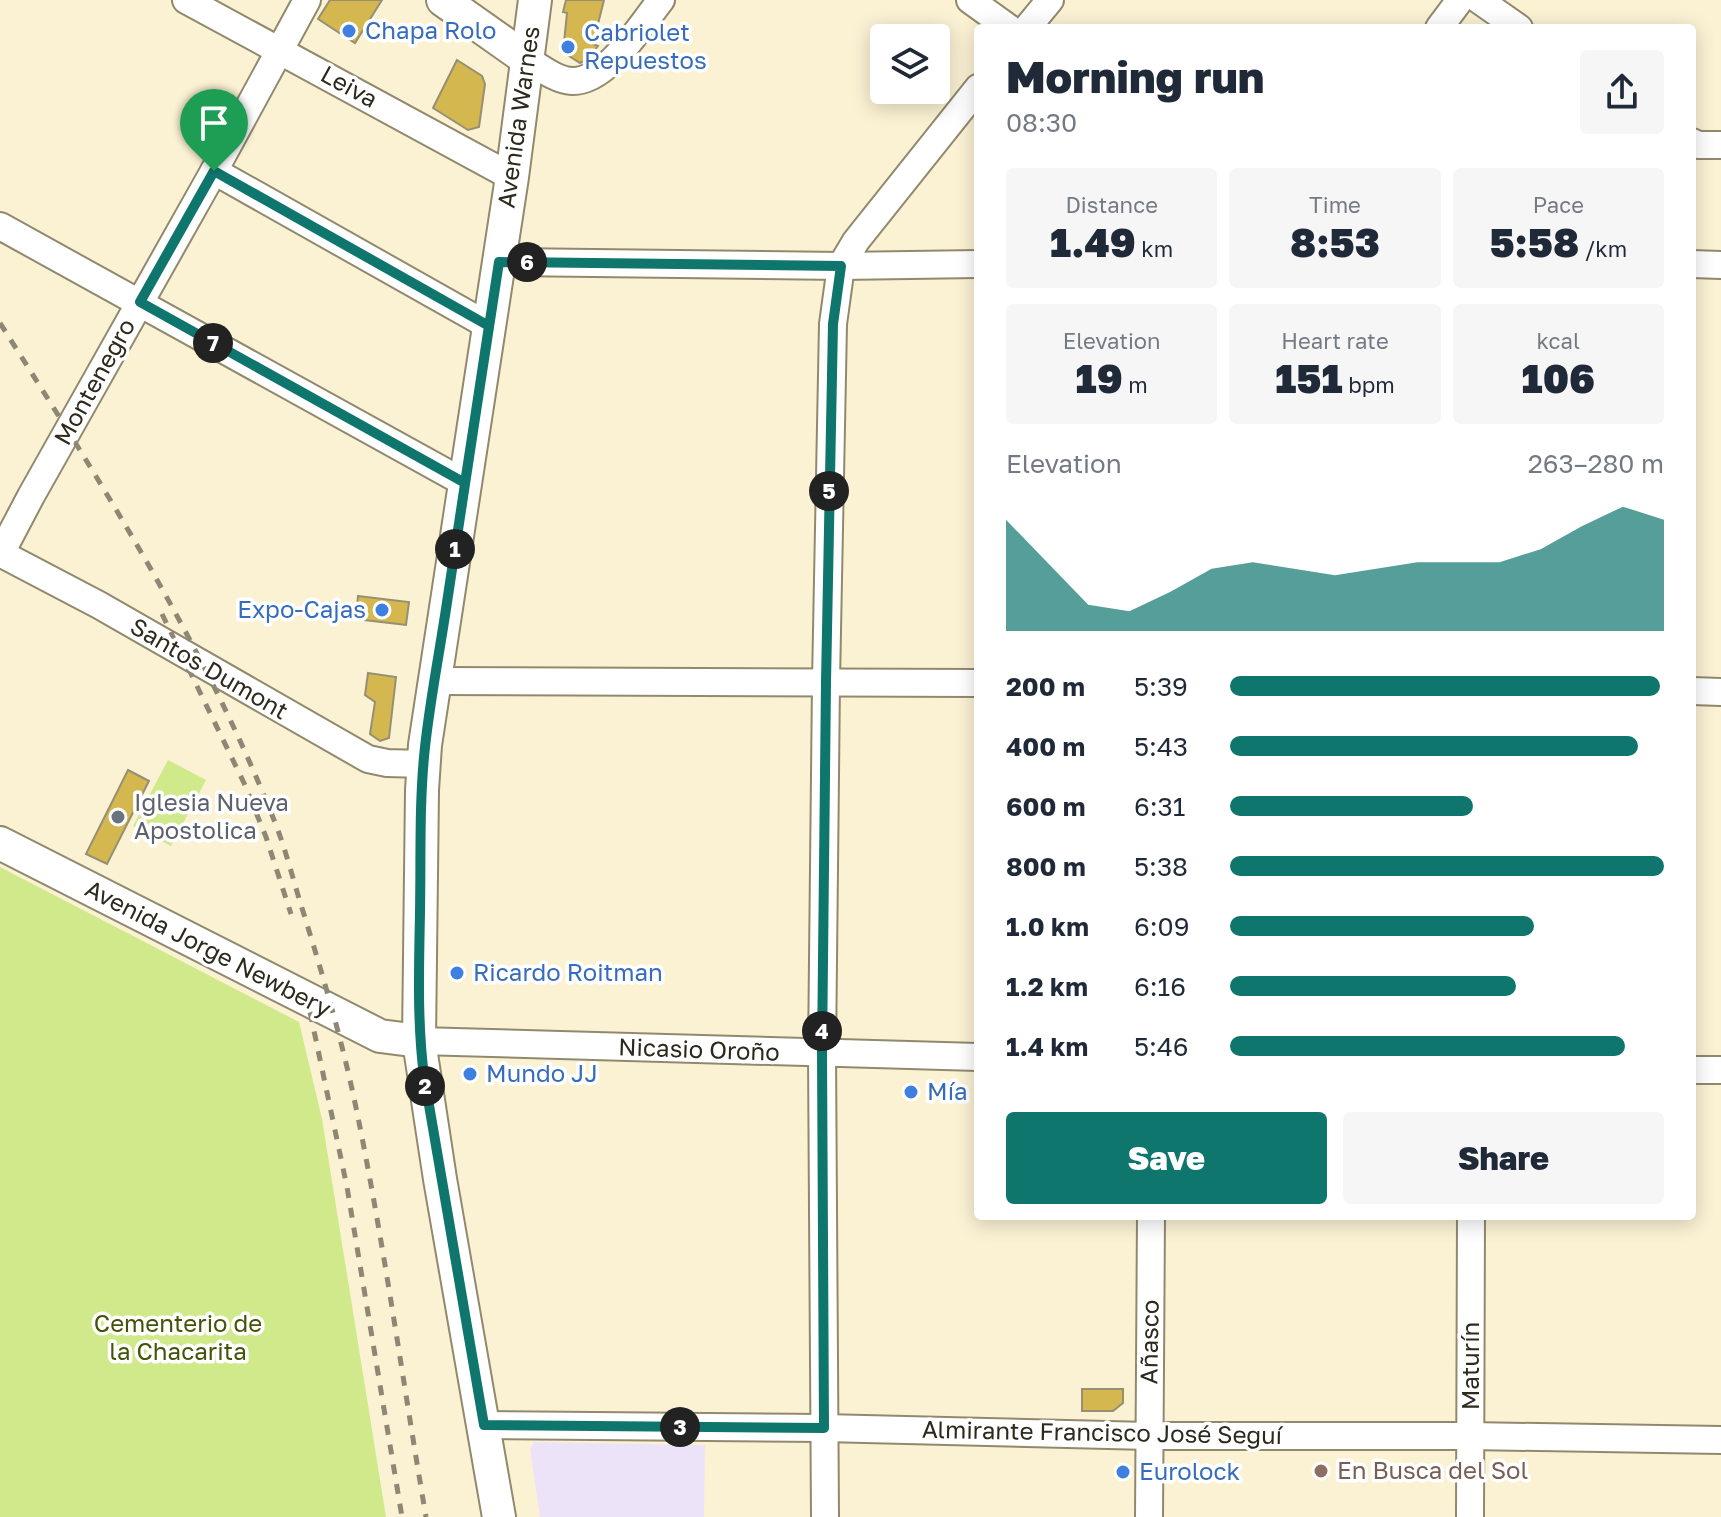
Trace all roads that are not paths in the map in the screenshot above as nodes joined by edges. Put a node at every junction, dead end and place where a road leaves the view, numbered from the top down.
1 (186, 0) edge
2 (307, 0) edge
3 (443, 0) edge
4 (535, 0) edge
5 (661, 0) edge
6 (970, 0) edge
7 (1050, 0) edge
8 (1460, 0) edge
9 (1479, 0) edge
10 (1003, 24) edge
11 (1030, 24) edge
12 (1442, 24) edge
13 (1513, 24) edge
14 (281, 50) junction
15 (528, 60) junction
16 (974, 93) edge
17 (1696, 144) edge
18 (1721, 145) edge
19 (214, 171) junction
20 (512, 177) junction
21 (0, 226) edge
22 (499, 262) junction
23 (974, 264) edge
24 (1696, 264) edge
25 (1721, 265) edge
26 (841, 266) junction
27 (140, 302) junction
28 (489, 326) junction
29 (465, 483) junction
30 (0, 554) edge
31 (435, 681) junction
32 (826, 682) junction
33 (974, 683) edge
34 (1696, 691) edge
35 (1721, 692) edge
36 (424, 764) junction
37 (0, 843) edge
38 (419, 1041) junction
39 (822, 1053) junction
40 (974, 1057) edge
41 (1696, 1070) edge
42 (1721, 1070) edge
43 (1151, 1220) edge
44 (1471, 1220) edge
45 (484, 1425) junction
46 (824, 1428) junction
47 (1149, 1436) junction
48 (1470, 1436) junction
49 (1721, 1440) edge
50 (499, 1517) edge
51 (825, 1517) edge
52 (1149, 1517) edge
53 (1470, 1517) edge

1 - 14 street, Leiva
2 - 14 street, Montenegro
3 - 15 main road
4 - 15 main road, Avenida Warnes
5 - 15 street
6 - 10 street
7 - 11 street
8 - 12 street
9 - 13 street
14 - 19 street, Montenegro
14 - 20 street, Leiva
15 - 20 main road, Avenida Warnes
16 - 26 street
17 - 18 street
19 - 27 street, Montenegro
19 - 28 street
20 - 22 main road, Avenida Warnes
21 - 27 street
22 - 26 street
22 - 28 main road, Avenida Warnes
23 - 26 street
24 - 25 street
26 - 32 street
27 - 29 street
27 - 30 street, Montenegro
28 - 29 main road, Avenida Warnes
29 - 31 main road, Avenida Warnes
30 - 36 street, Santos Dumont
31 - 32 street
31 - 36 main road, Avenida Warnes
32 - 33 street
32 - 39 street
34 - 35 street
36 - 38 main road, Avenida Warnes
37 - 38 main road, Avenida Jorge Newbery
38 - 39 street, Nicasio Oroño
38 - 45 main road, Avenida Warnes
39 - 40 street, Nicasio Oroño
39 - 46 street
41 - 42 street
43 - 47 street, Añasco
44 - 48 street, Maturín
45 - 46 street, Almirante Francisco José Seguí
45 - 50 main road, Avenida Warnes
46 - 47 street, Almirante Francisco José Seguí
46 - 51 street
47 - 48 street, Almirante Francisco José Seguí
47 - 52 street, Añasco
48 - 49 street, Almirante Francisco José Seguí
48 - 53 street, Maturín

